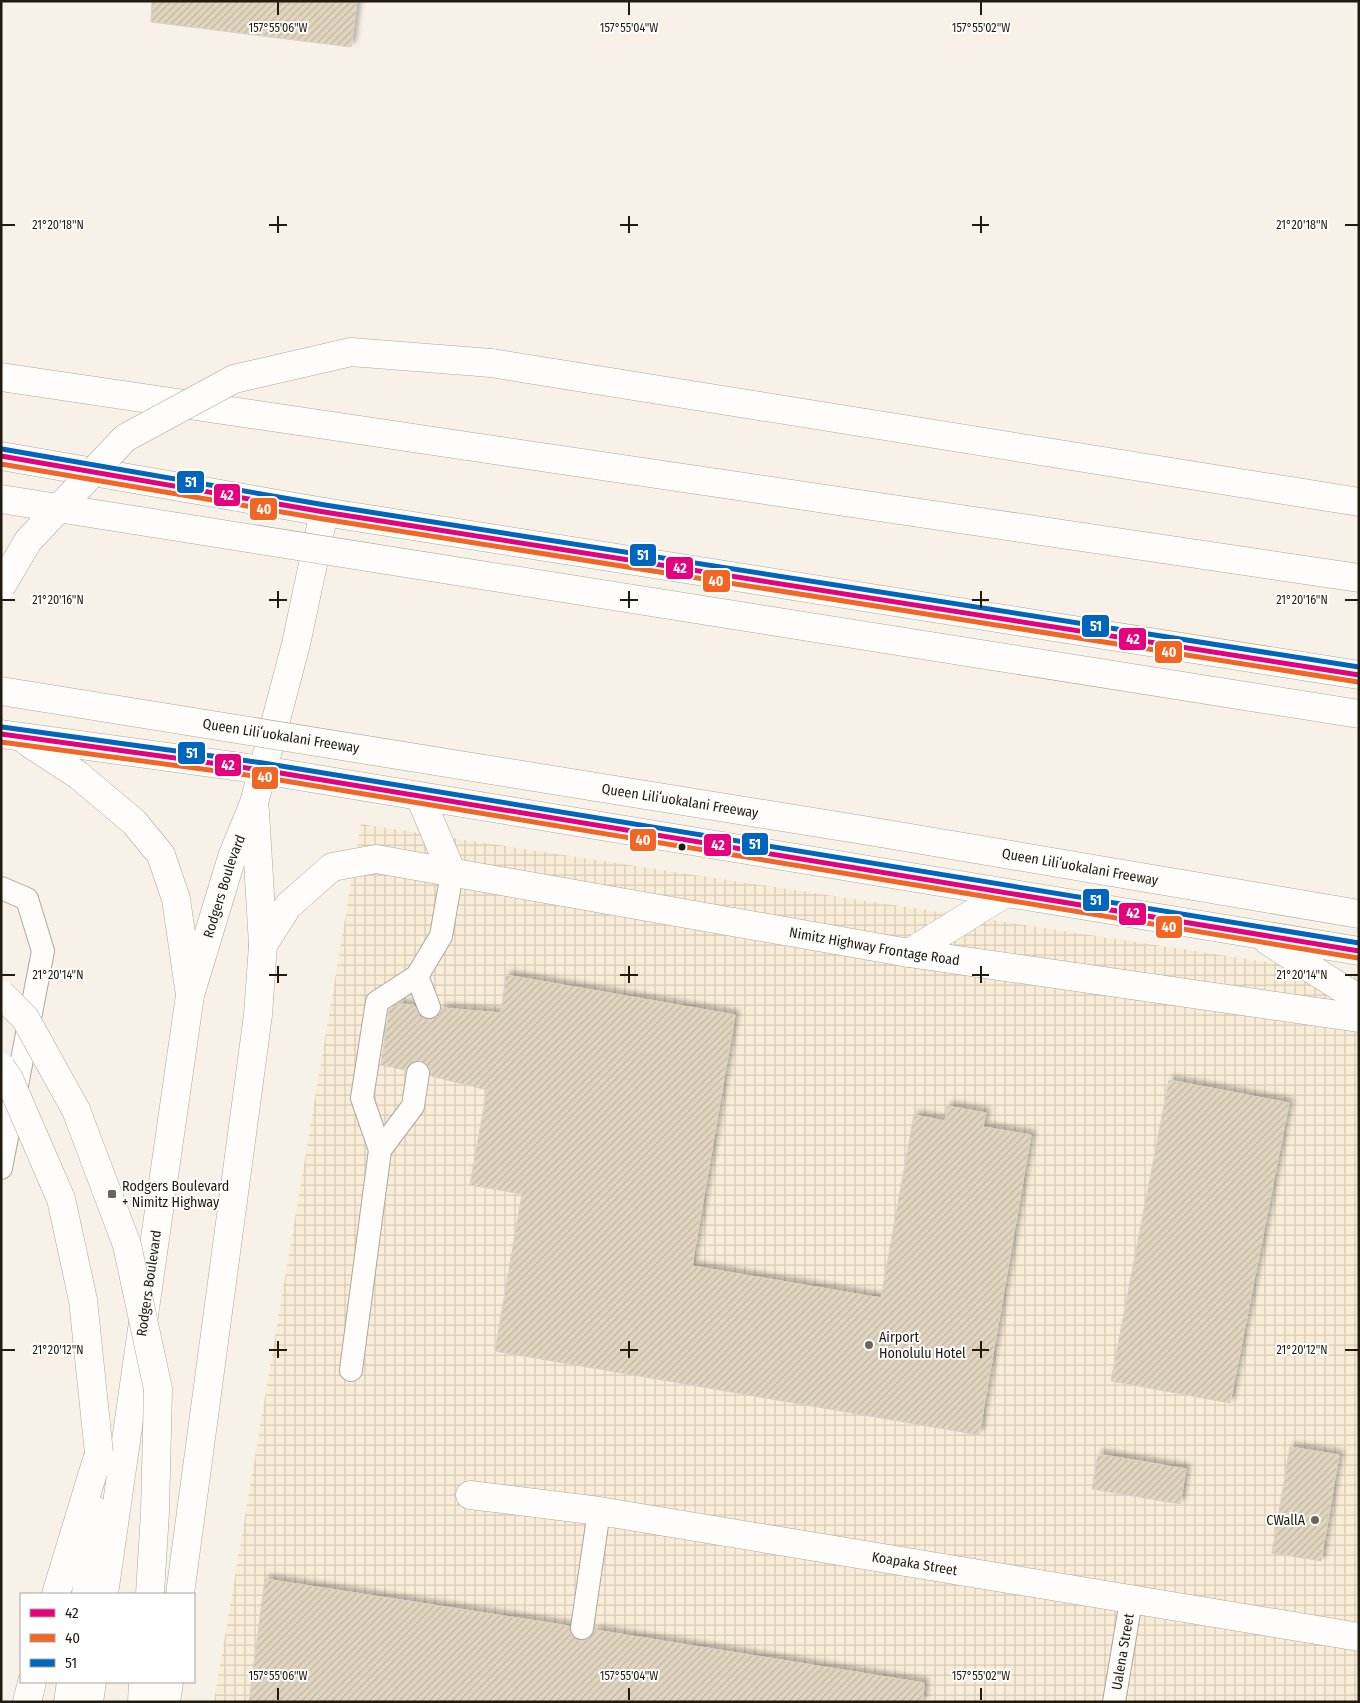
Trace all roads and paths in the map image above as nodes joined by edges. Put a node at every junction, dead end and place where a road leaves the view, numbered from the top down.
1 (1, 377) edge
2 (1, 456) edge
3 (1, 499) edge
4 (1359, 502) edge
5 (324, 512) junction
6 (1359, 578) edge
7 (1, 587) edge
8 (1359, 675) edge
9 (1, 692) edge
10 (1359, 714) edge
11 (12, 737) edge
12 (262, 770) junction
13 (420, 797) junction
14 (254, 803) junction
15 (452, 873) junction
16 (1, 888) edge
17 (1004, 894) junction
18 (1359, 914) edge
19 (1261, 936) junction
20 (264, 945) junction
21 (1359, 951) edge
22 (909, 952) junction
23 (416, 976) junction
24 (1, 994) edge
25 (190, 995) junction
26 (1359, 999) edge
27 (428, 1006) dead end
28 (1359, 1018) edge
29 (1, 1067) edge
30 (418, 1073) dead end
31 (380, 1150) junction
32 (1, 1168) edge
33 (351, 1370) dead end
34 (99, 1453) junction
35 (470, 1495) dead end
36 (599, 1512) junction
37 (56, 1593) edge
38 (86, 1593) edge
39 (104, 1593) edge
40 (150, 1593) edge
41 (180, 1593) edge
42 (1131, 1601) junction
43 (582, 1628) dead end
44 (1359, 1637) edge
45 (32, 1683) edge
46 (71, 1683) edge
47 (92, 1683) edge
48 (143, 1683) edge
49 (169, 1683) edge
50 (27, 1702) edge
51 (68, 1702) edge
52 (89, 1702) edge
53 (142, 1702) edge
54 (166, 1702) edge
55 (1114, 1702) edge

1 - 6 main road, bridge
2 - 5 main road
3 - 10 main road, bridge
4 - 7 main road, bridge
5 - 8 main road
5 - 12 main road, Rodgers Boulevard
9 - 18 main road, Queen Liliʻuokalani Freeway, bridge
11 - 12 main road
11 - 25 main road
12 - 13 main road
12 - 14 main road, Rodgers Boulevard
13 - 15 main road
13 - 17 main road
14 - 20 main road, Rodgers Boulevard
14 - 25 main road, Rodgers Boulevard
15 - 20 main road, Nimitz Highway Frontage Road
15 - 22 main road, Nimitz Highway Frontage Road
15 - 23 lane
16 - 32 lane
17 - 19 main road
17 - 22 main road
19 - 21 main road
19 - 26 main road
20 - 41 main road, Rodgers Boulevard
22 - 28 main road, Nimitz Highway Frontage Road
23 - 27 lane
23 - 31 lane
24 - 40 main road, bridge
25 - 39 main road, Rodgers Boulevard
29 - 34 main road, bridge
30 - 31 lane
31 - 33 lane
34 - 37 main road
34 - 38 main road
35 - 36 main road, Koapaka Street
36 - 42 main road, Koapaka Street
36 - 43 lane
42 - 44 main road, Koapaka Street
42 - 55 lane, Ualena Street
45 - 50 main road
46 - 51 main road
47 - 52 main road
48 - 53 main road
49 - 54 main road

